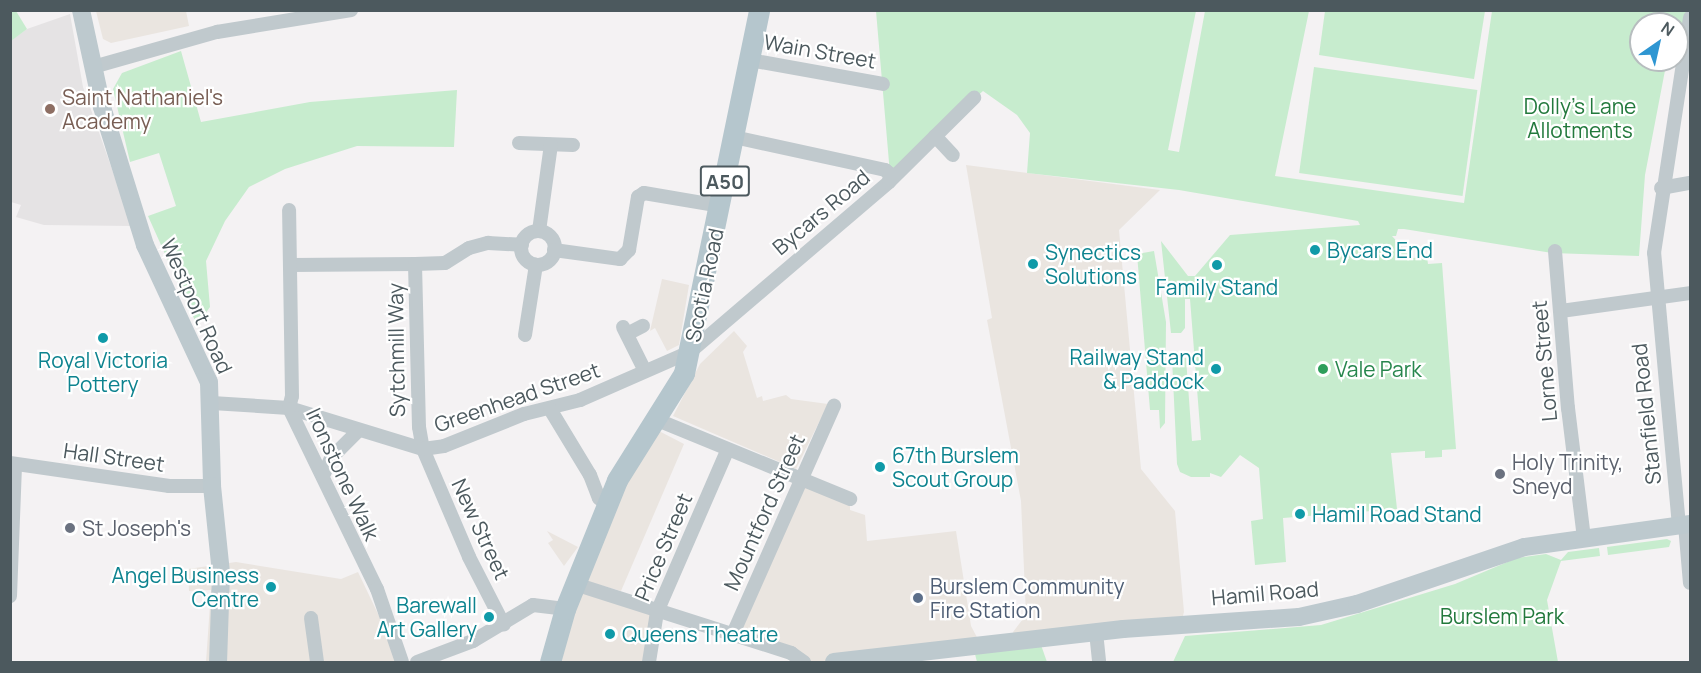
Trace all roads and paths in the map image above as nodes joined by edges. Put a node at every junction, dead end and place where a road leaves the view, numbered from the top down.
1 (81, 10) edge
2 (351, 10) edge
3 (759, 10) edge
4 (1690, 18) edge
5 (750, 60) junction
6 (93, 67) junction
7 (883, 84) dead end
8 (974, 98) dead end
9 (734, 137) junction
10 (933, 138) junction
11 (519, 143) dead end
12 (551, 145) junction
13 (573, 145) dead end
14 (953, 155) dead end
15 (889, 182) junction
16 (1690, 183) edge
17 (1661, 188) junction
18 (720, 206) junction
19 (289, 210) dead end
20 (539, 231) junction
21 (522, 245) junction
22 (554, 250) junction
23 (1555, 251) dead end
24 (414, 264) junction
25 (292, 265) junction
26 (536, 265) junction
27 (1690, 293) edge
28 (1655, 299) junction
29 (1561, 311) junction
30 (643, 326) dead end
31 (525, 335) dead end
32 (690, 352) junction
33 (644, 369) junction
34 (212, 403) junction
35 (834, 406) dead end
36 (289, 408) junction
37 (550, 409) junction
38 (656, 418) junction
39 (357, 432) junction
40 (423, 449) junction
41 (728, 451) junction
42 (13, 463) edge
43 (323, 476) junction
44 (800, 480) junction
45 (212, 486) junction
46 (850, 499) dead end
47 (607, 505) junction
48 (1685, 525) edge
49 (1584, 539) junction
50 (1690, 583) edge
51 (575, 584) junction
52 (10, 596) edge
53 (565, 609) junction
54 (657, 612) junction
55 (310, 618) dead end
56 (504, 625) junction
57 (1096, 632) junction
58 (732, 636) junction
59 (838, 662) edge
60 (218, 663) edge
61 (317, 663) edge
62 (402, 663) edge
63 (417, 663) edge
64 (550, 663) edge
65 (649, 663) edge
66 (804, 663) edge
67 (1099, 663) edge

1 - 6 street, Westport Road
2 - 6 street
3 - 5 main road, Scotia Road / A50
4 - 17 street, Stanfield Road
5 - 7 street, Wain Street
5 - 9 main road, Scotia Road / A50
6 - 34 street, Westport Road
8 - 10 street, Bycars Road
9 - 15 street
9 - 18 main road, Scotia Road / A50
10 - 14 street
10 - 15 street, Bycars Road
11 - 12 street
12 - 13 street
12 - 20 street
15 - 32 street, Bycars Road
16 - 17 street
17 - 28 street, Stanfield Road
18 - 22 street
18 - 32 main road, Scotia Road / A50
19 - 25 street
20 - 21 street
20 - 22 street
21 - 24 street
21 - 26 street
22 - 26 street
23 - 29 street, Lorne Street
24 - 25 street, Sytchmill Way
24 - 40 street, Sytchmill Way
25 - 36 street
26 - 31 street
27 - 28 street
28 - 29 street
28 - 48 street, Stanfield Road
29 - 49 street, Lorne Street
30 - 33 street
32 - 33 street, Greenhead Street
32 - 38 main road, Scotia Road / A50
33 - 37 street, Greenhead Street
34 - 36 street, Greenhead Street
34 - 45 street, Westport Road
35 - 44 street, Mountford Street
36 - 39 street, Greenhead Street
36 - 43 street, Ironstone Walk
37 - 40 street, Greenhead Street
37 - 47 street
38 - 41 street
38 - 47 main road, Scotia Road / A50
39 - 40 street, Greenhead Street
39 - 43 street
40 - 56 street, New Street
41 - 44 street
41 - 54 street, Price Street
42 - 45 street, Hall Street
42 - 52 street
43 - 62 street, Ironstone Walk
44 - 46 street
44 - 58 street, Mountford Street
45 - 60 street, Westport Road
47 - 51 main road, A50
48 - 49 street, Hamil Road
48 - 50 street, Stanfield Road
49 - 57 street, Hamil Road
51 - 53 main road, A50
51 - 54 street
53 - 56 street
53 - 64 main road, A50
54 - 58 street
54 - 65 street, Price Street
55 - 61 street
56 - 63 street
57 - 59 street, Hamil Road
57 - 67 street
58 - 66 street

